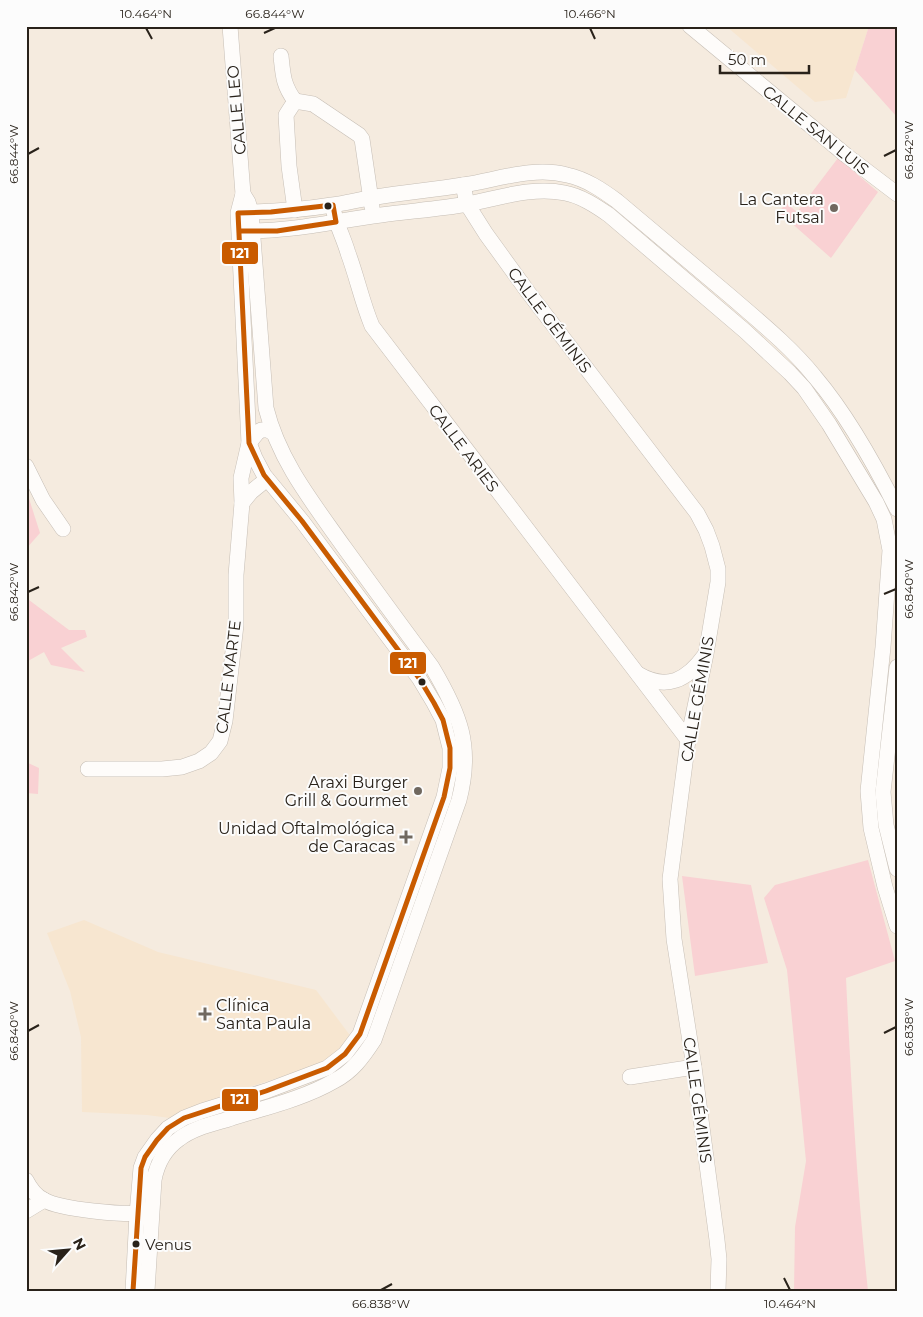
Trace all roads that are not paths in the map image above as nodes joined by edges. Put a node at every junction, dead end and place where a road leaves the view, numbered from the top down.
1 (230, 26) edge
2 (690, 26) edge
3 (281, 56) dead end
4 (295, 101) junction
5 (463, 185) junction
6 (897, 194) edge
7 (371, 197) junction
8 (467, 204) junction
9 (333, 205) junction
10 (315, 208) junction
11 (295, 210) junction
12 (245, 212) junction
13 (271, 212) junction
14 (373, 216) junction
15 (336, 222) junction
16 (318, 226) junction
17 (246, 231) junction
18 (277, 231) junction
19 (730, 297) junction
20 (720, 310) junction
21 (273, 433) junction
22 (249, 443) junction
23 (287, 463) junction
24 (26, 466) edge
25 (267, 479) junction
26 (242, 503) junction
27 (897, 509) edge
28 (63, 528) dead end
29 (706, 654) junction
30 (897, 667) edge
31 (635, 671) junction
32 (688, 740) junction
33 (88, 769) dead end
34 (897, 869) edge
35 (897, 926) edge
36 (694, 1067) junction
37 (630, 1077) dead end
38 (26, 1180) edge
39 (44, 1200) junction
40 (26, 1211) edge
41 (144, 1213) junction
42 (133, 1291) edge
43 (147, 1291) edge
44 (718, 1291) edge

1 - 12 street, CALLE LEO
2 - 6 street, CALLE SAN LUIS
3 - 4 street
4 - 7 street
4 - 11 street
5 - 7 street
5 - 8 street, CALLE GÉMINIS
5 - 19 street
7 - 9 street
7 - 14 street
8 - 14 street
8 - 20 street
8 - 29 street, CALLE GÉMINIS
9 - 10 street
9 - 15 street, CALLE ARIES
10 - 11 street
10 - 16 street
11 - 13 street
12 - 13 street
12 - 17 street
13 - 18 street
14 - 15 street
15 - 16 street
15 - 31 street, CALLE ARIES
16 - 18 street
17 - 18 street
17 - 21 street
17 - 22 street
19 - 20 street
19 - 27 street
20 - 35 street
21 - 22 street
21 - 23 street
22 - 25 street
22 - 26 street, CALLE MARTE
23 - 25 street
23 - 41 street
24 - 28 street
25 - 26 street
25 - 41 street
26 - 33 street, CALLE MARTE
29 - 31 street, CALLE ARIES
29 - 32 street, CALLE GÉMINIS
30 - 34 street
31 - 32 street, CALLE ARIES
32 - 36 street, CALLE GÉMINIS
36 - 37 street
36 - 44 street, CALLE GÉMINIS
38 - 39 street
39 - 40 street
39 - 41 street
41 - 42 street
41 - 43 street

